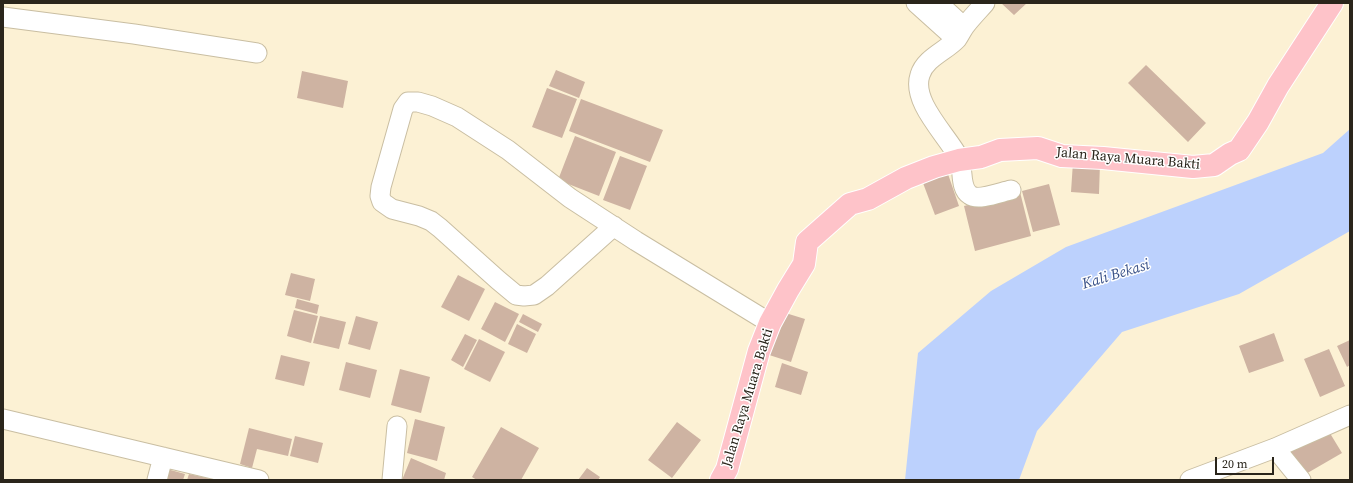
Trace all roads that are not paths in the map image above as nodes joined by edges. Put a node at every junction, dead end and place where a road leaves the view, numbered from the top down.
1 (916, 3) edge
2 (938, 3) edge
3 (985, 3) edge
4 (1332, 3) edge
5 (3, 17) edge
6 (960, 33) junction
7 (257, 52) dead end
8 (959, 160) junction
9 (1011, 190) dead end
10 (614, 226) junction
11 (770, 323) junction
12 (1350, 415) edge
13 (3, 419) edge
14 (397, 426) dead end
15 (1275, 448) junction
16 (163, 457) junction
17 (157, 480) edge
18 (259, 480) edge
19 (392, 480) edge
20 (722, 480) edge
21 (1190, 480) edge
22 (1301, 480) edge

1 - 6 street
2 - 6 street
3 - 6 street
4 - 8 main road, Jalan Raya Muara Bakti
5 - 7 street
6 - 8 street
8 - 9 street
8 - 11 main road, Jalan Raya Muara Bakti
10 - 10 street
10 - 11 street
11 - 20 main road, Jalan Raya Muara Bakti
12 - 15 street
13 - 16 street
14 - 19 street
15 - 21 street
15 - 22 street
16 - 17 street
16 - 18 street

